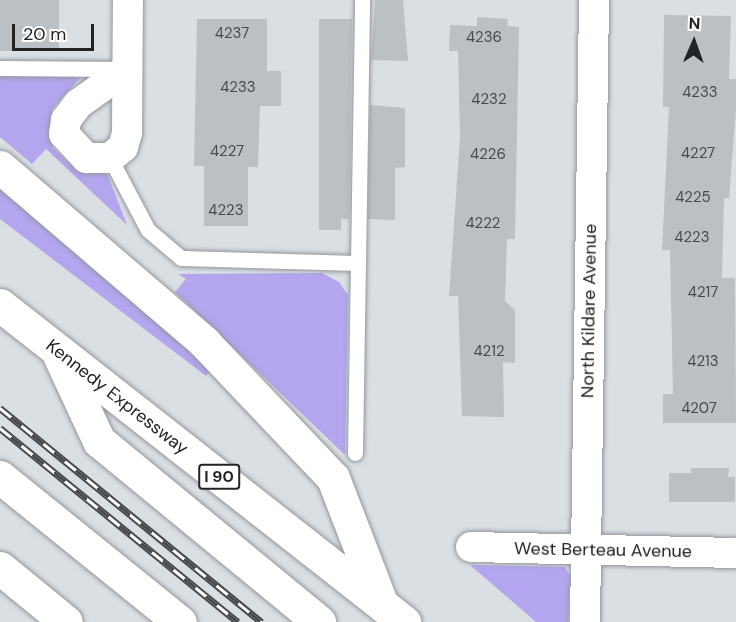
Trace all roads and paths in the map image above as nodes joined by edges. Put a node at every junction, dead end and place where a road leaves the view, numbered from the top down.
1 (128, 0) edge
2 (362, 0) edge
3 (594, 0) edge
4 (0, 68) edge
5 (128, 69) junction
6 (110, 158) junction
7 (0, 167) edge
8 (358, 263) junction
9 (0, 305) edge
10 (56, 349) junction
11 (355, 453) dead end
12 (0, 477) edge
13 (471, 547) dead end
14 (586, 550) junction
15 (736, 553) edge
16 (0, 568) edge
17 (393, 613) edge
18 (66, 622) edge
19 (180, 622) edge
20 (319, 622) edge
21 (585, 622) edge

1 - 5 street
2 - 8 lane
3 - 14 street, North Kildare Avenue
4 - 5 lane
5 - 6 street
5 - 6 street
6 - 8 lane
7 - 17 highway
8 - 11 lane
9 - 10 highway, Kennedy Expressway / I 90
10 - 17 highway, Kennedy Expressway / I 90
10 - 20 highway, I 90
12 - 19 highway
13 - 14 street, West Berteau Avenue
14 - 15 street, West Berteau Avenue
14 - 21 street, North Kildare Avenue
16 - 18 highway

